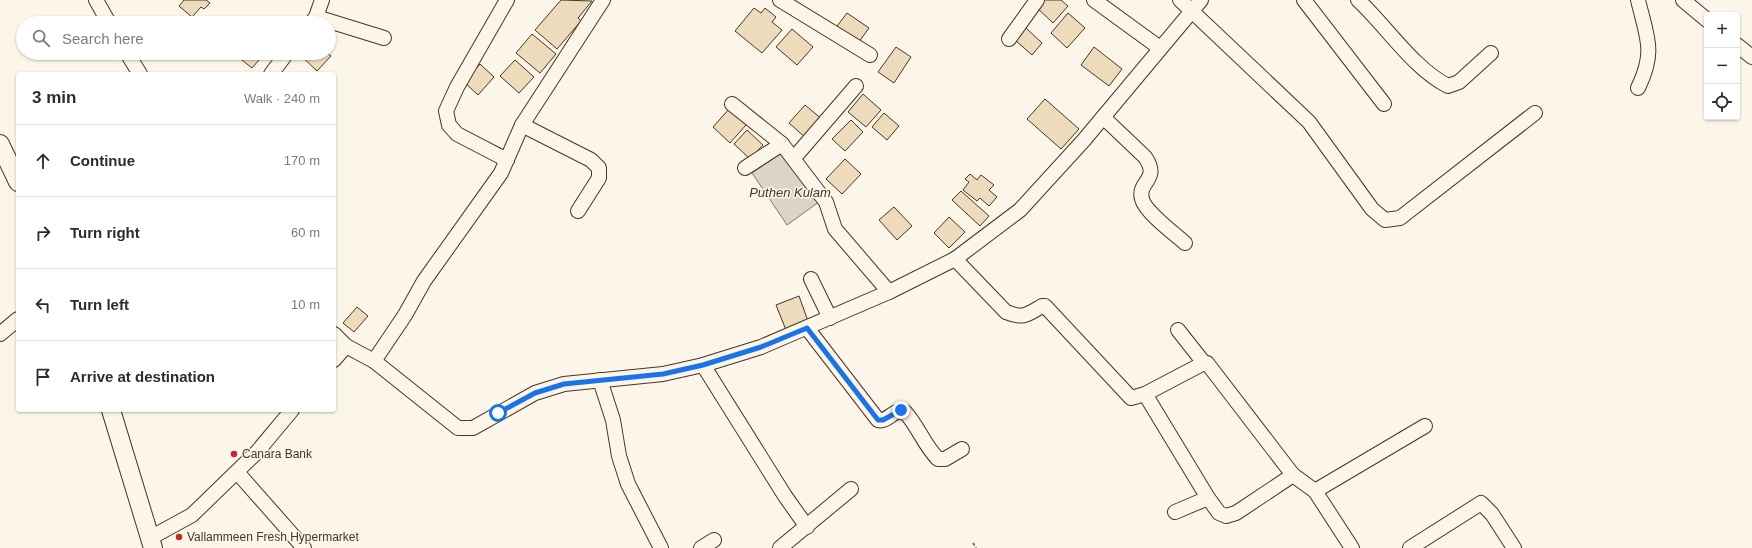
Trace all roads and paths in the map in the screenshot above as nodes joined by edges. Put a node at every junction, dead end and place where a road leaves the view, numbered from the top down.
1 (96, 0) edge
2 (322, 0) edge
3 (507, 0) edge
4 (603, 0) edge
5 (780, 0) edge
6 (1037, 0) edge
7 (1094, 0) edge
8 (1180, 0) edge
9 (1201, 0) edge
10 (1304, 0) edge
11 (1358, 0) edge
12 (1638, 0) edge
13 (1683, 0) edge
14 (1191, 11) junction
15 (105, 16) edge
16 (316, 16) edge
17 (1704, 18) edge
18 (336, 26) edge
19 (384, 38) dead end
20 (1008, 39) dead end
21 (1740, 47) edge
22 (1160, 48) junction
23 (1491, 53) dead end
24 (870, 55) dead end
25 (1752, 57) edge
26 (131, 60) edge
27 (282, 60) edge
28 (139, 72) edge
29 (273, 72) edge
30 (856, 86) dead end
31 (1638, 88) dead end
32 (732, 104) dead end
33 (1384, 104) dead end
34 (1535, 113) dead end
35 (1103, 117) junction
36 (522, 125) junction
37 (0, 144) edge
38 (782, 144) junction
39 (794, 158) junction
40 (507, 160) junction
41 (745, 168) dead end
42 (16, 178) edge
43 (578, 212) dead end
44 (1185, 243) dead end
45 (955, 259) junction
46 (811, 279) dead end
47 (889, 292) junction
48 (830, 318) junction
49 (16, 321) edge
50 (807, 328) junction
51 (1178, 330) dead end
52 (0, 334) edge
53 (336, 336) edge
54 (346, 346) junction
55 (336, 358) edge
56 (374, 361) junction
57 (1204, 363) junction
58 (703, 365) junction
59 (600, 380) junction
60 (1145, 394) junction
61 (112, 412) edge
62 (290, 412) edge
63 (1425, 426) dead end
64 (962, 449) dead end
65 (237, 472) junction
66 (1293, 475) junction
67 (851, 489) dead end
68 (1315, 491) junction
69 (1208, 498) junction
70 (1175, 512) dead end
71 (807, 527) junction
72 (714, 540) dead end
73 (973, 543) dead end
74 (151, 545) edge
75 (304, 548) edge
76 (661, 548) edge
77 (701, 548) edge
78 (780, 548) edge
79 (976, 548) edge
80 (1352, 548) edge
81 (1410, 548) edge
82 (1514, 548) edge

1 - 15 street
2 - 16 street
3 - 40 street
4 - 36 street
5 - 24 street
6 - 20 street
7 - 22 street
8 - 14 street
9 - 14 street
10 - 33 street
11 - 23 street
12 - 31 street
13 - 17 street
14 - 22 street
14 - 34 street
18 - 19 street
21 - 25 street
22 - 35 street
26 - 28 street
27 - 29 street
30 - 39 street
32 - 38 street
35 - 44 street
35 - 45 street
36 - 40 street
36 - 43 street
37 - 42 main road
38 - 39 street
38 - 41 street
39 - 47 street
40 - 56 street
45 - 47 street
45 - 60 street
46 - 48 street
47 - 48 street
48 - 50 street
49 - 52 street
50 - 58 street
50 - 64 street
51 - 57 street
53 - 54 street
54 - 55 street
54 - 56 street
56 - 59 street
57 - 60 street
57 - 66 street
58 - 59 street
58 - 71 street
59 - 76 street
60 - 69 street
61 - 74 main road
62 - 65 street
63 - 68 street
65 - 74 street
65 - 75 street
66 - 68 street
66 - 69 street
67 - 71 street
68 - 80 street
69 - 70 street
71 - 78 street
72 - 77 street
73 - 79 path
81 - 82 street

